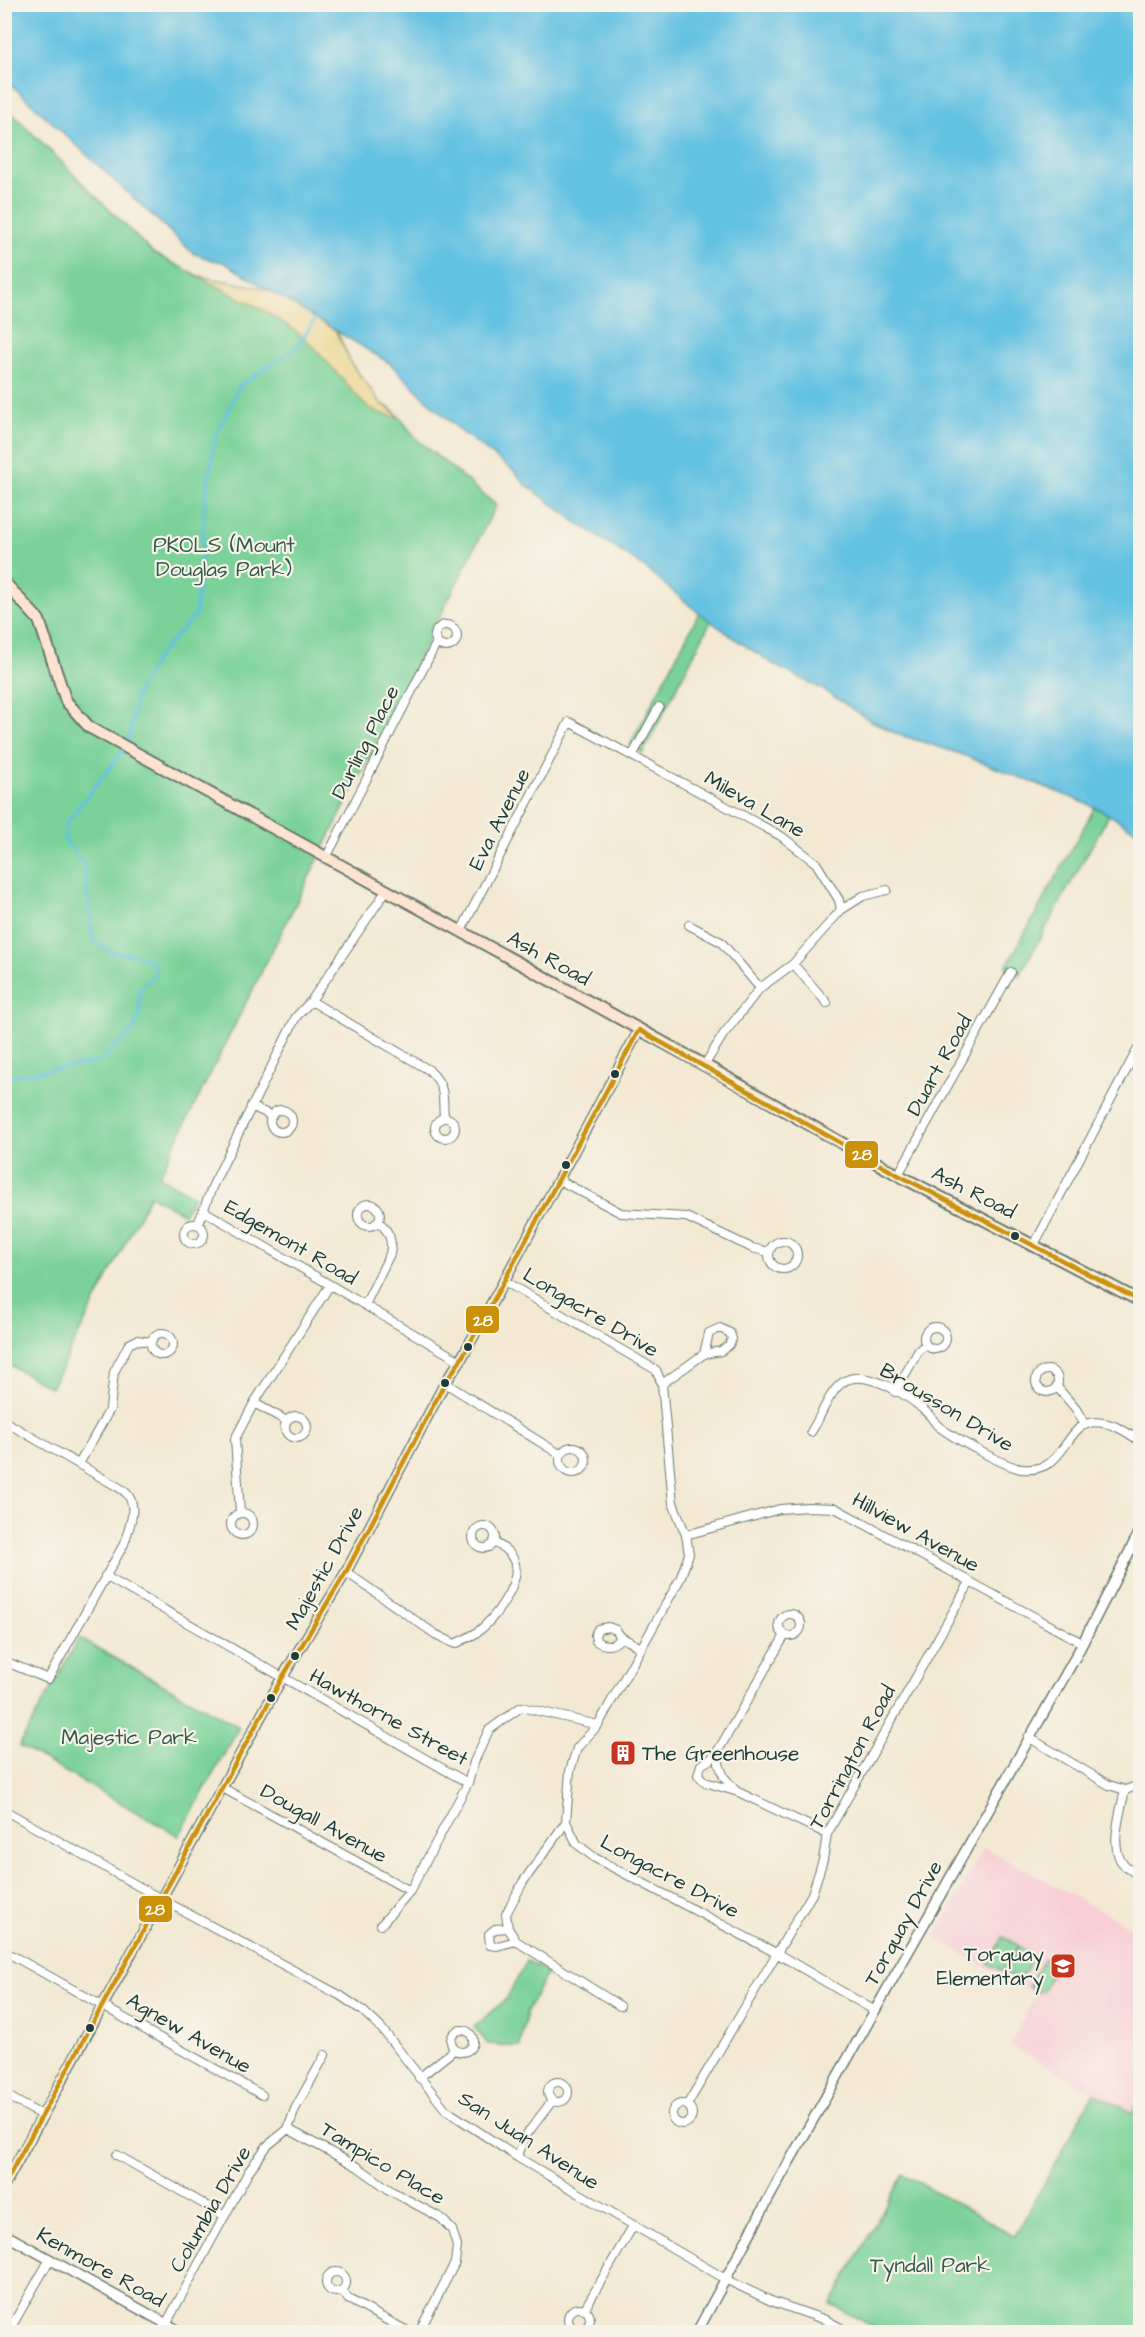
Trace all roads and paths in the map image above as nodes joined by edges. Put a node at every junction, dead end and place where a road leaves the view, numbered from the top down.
1 (5, 582) edge
2 (437, 642) dead end
3 (659, 707) dead end
4 (569, 722) joint
5 (632, 756) junction
6 (326, 858) junction
7 (887, 890) dead end
8 (386, 891) junction
9 (841, 910) junction
10 (690, 925) dead end
11 (461, 931) junction
12 (793, 964) junction
13 (1011, 972) dead end
14 (760, 988) junction
15 (311, 1001) junction
16 (827, 1003) dead end
17 (639, 1030) junction
18 (1137, 1050) dead end
19 (704, 1066) junction
20 (251, 1106) junction
21 (272, 1116) dead end
22 (444, 1117) dead end
23 (898, 1175) junction
24 (559, 1180) junction
25 (204, 1211) junction
26 (378, 1221) dead end
27 (198, 1224) dead end
28 (1034, 1245) junction
29 (769, 1252) dead end
30 (504, 1281) junction
31 (330, 1285) junction
32 (1140, 1301) edge
33 (365, 1305) junction
34 (151, 1342) dead end
35 (926, 1344) dead end
36 (704, 1354) dead end
37 (460, 1361) junction
38 (445, 1383) junction
39 (662, 1384) junction
40 (1056, 1387) dead end
41 (895, 1392) junction
42 (254, 1403) junction
43 (4, 1421) edge
44 (287, 1421) dead end
45 (1085, 1425) junction
46 (811, 1432) dead end
47 (1140, 1441) edge
48 (561, 1455) dead end
49 (79, 1464) junction
50 (240, 1513) dead end
51 (1140, 1531) edge
52 (686, 1535) junction
53 (494, 1542) dead end
54 (346, 1572) junction
55 (105, 1576) junction
56 (970, 1582) junction
57 (784, 1635) dead end
58 (621, 1637) dead end
59 (1082, 1643) junction
60 (641, 1647) junction
61 (4, 1661) edge
62 (282, 1678) junction
63 (598, 1725) junction
64 (1028, 1737) junction
65 (719, 1749) junction
66 (468, 1783) junction
67 (1140, 1785) edge
68 (221, 1787) junction
69 (1125, 1790) junction
70 (735, 1791) junction
71 (4, 1810) edge
72 (566, 1822) junction
73 (827, 1834) junction
74 (1140, 1875) edge
75 (410, 1891) junction
76 (161, 1899) junction
77 (381, 1925) dead end
78 (508, 1928) junction
79 (516, 1941) junction
80 (4, 1951) edge
81 (778, 1954) junction
82 (103, 2005) junction
83 (620, 2006) dead end
84 (875, 2011) junction
85 (454, 2050) dead end
86 (325, 2055) dead end
87 (419, 2078) junction
88 (4, 2094) edge
89 (262, 2095) dead end
90 (552, 2101) dead end
91 (687, 2105) dead end
92 (43, 2116) junction
93 (288, 2129) junction
94 (117, 2155) dead end
95 (517, 2157) junction
96 (4, 2186) edge
97 (225, 2216) junction
98 (633, 2226) junction
99 (4, 2234) edge
100 (50, 2259) junction
101 (727, 2280) junction
102 (342, 2290) dead end
103 (584, 2310) dead end
104 (166, 2324) junction
105 (5, 2332) edge
106 (181, 2332) edge
107 (409, 2332) edge
108 (419, 2332) edge
109 (697, 2332) edge
110 (848, 2332) edge

1 - 6 main road, Ash Road
2 - 6 street, Durling Place
3 - 5 street
4 - 5 street, Mileva Lane
4 - 11 street, Eva Avenue
5 - 9 street, Mileva Lane
6 - 8 main road, Ash Road
7 - 9 street
8 - 11 main road, Ash Road
8 - 15 street, Edgemont Road
9 - 12 street
10 - 14 street
11 - 17 main road, Ash Road
12 - 14 street
12 - 16 street
13 - 23 street, Duart Road
14 - 19 street
15 - 20 street, Edgemont Road
15 - 22 street
17 - 19 main road, Ash Road
17 - 24 street, Majestic Drive
18 - 28 street
19 - 23 main road, Ash Road
20 - 21 street
20 - 25 street, Edgemont Road
23 - 28 main road, Ash Road
24 - 29 street
24 - 30 street, Majestic Drive
25 - 27 street
25 - 31 street, Edgemont Road
26 - 33 street
28 - 32 main road, Ash Road
30 - 37 street, Majestic Drive
30 - 39 street, Longacre Drive
31 - 33 street, Edgemont Road
31 - 42 street
33 - 37 street, Edgemont Road
34 - 49 street
35 - 41 street
36 - 39 street
37 - 38 street, Majestic Drive
38 - 48 street
38 - 54 street, Majestic Drive
39 - 52 street, Longacre Drive
40 - 45 street
41 - 45 street, Brousson Drive
41 - 46 street, Brousson Drive
42 - 44 street
42 - 50 street
43 - 49 street
45 - 47 street
49 - 55 street
51 - 59 street, Torquay Drive
52 - 56 street, Hillview Avenue
52 - 60 street, Longacre Drive
53 - 54 street
54 - 62 street, Majestic Drive
55 - 61 street
55 - 62 street, Hawthorne Street
56 - 59 street, Hillview Avenue
56 - 73 street, Torrington Road
57 - 65 street
58 - 60 street
59 - 64 street, Torquay Drive
60 - 63 street, Longacre Drive
62 - 66 street, Hawthorne Street
62 - 68 street, Majestic Drive
63 - 66 street
63 - 72 street, Longacre Drive
64 - 69 street
64 - 84 street, Torquay Drive
65 - 70 street
65 - 70 street
66 - 75 street
67 - 69 street
68 - 75 street, Dougall Avenue
68 - 76 street, Majestic Drive
69 - 74 street
70 - 73 street
71 - 76 street, San Juan Avenue
72 - 78 street
72 - 81 street, Longacre Drive
73 - 81 street, Torrington Road
75 - 77 street
76 - 82 street, Majestic Drive
76 - 87 street, San Juan Avenue
78 - 79 street
78 - 79 street
79 - 83 street
80 - 82 street, Agnew Avenue
81 - 84 street, Longacre Drive
81 - 91 street, Torrington Road
82 - 89 street, Agnew Avenue
82 - 92 street, Majestic Drive
84 - 101 street, Torquay Drive
85 - 87 street
86 - 93 street, Columbia Drive
87 - 95 street, San Juan Avenue
88 - 92 street
90 - 95 street
92 - 96 street, Majestic Drive
93 - 97 street, Columbia Drive
93 - 108 street, Tampico Place
94 - 97 street
95 - 98 street, San Juan Avenue
97 - 104 street, Columbia Drive
98 - 101 street, San Juan Avenue
98 - 103 street
99 - 100 street, Kenmore Road
100 - 104 street, Kenmore Road
100 - 105 street
101 - 109 street, Torquay Drive
101 - 110 street, San Juan Avenue
102 - 107 street
104 - 106 street, Kenmore Road

